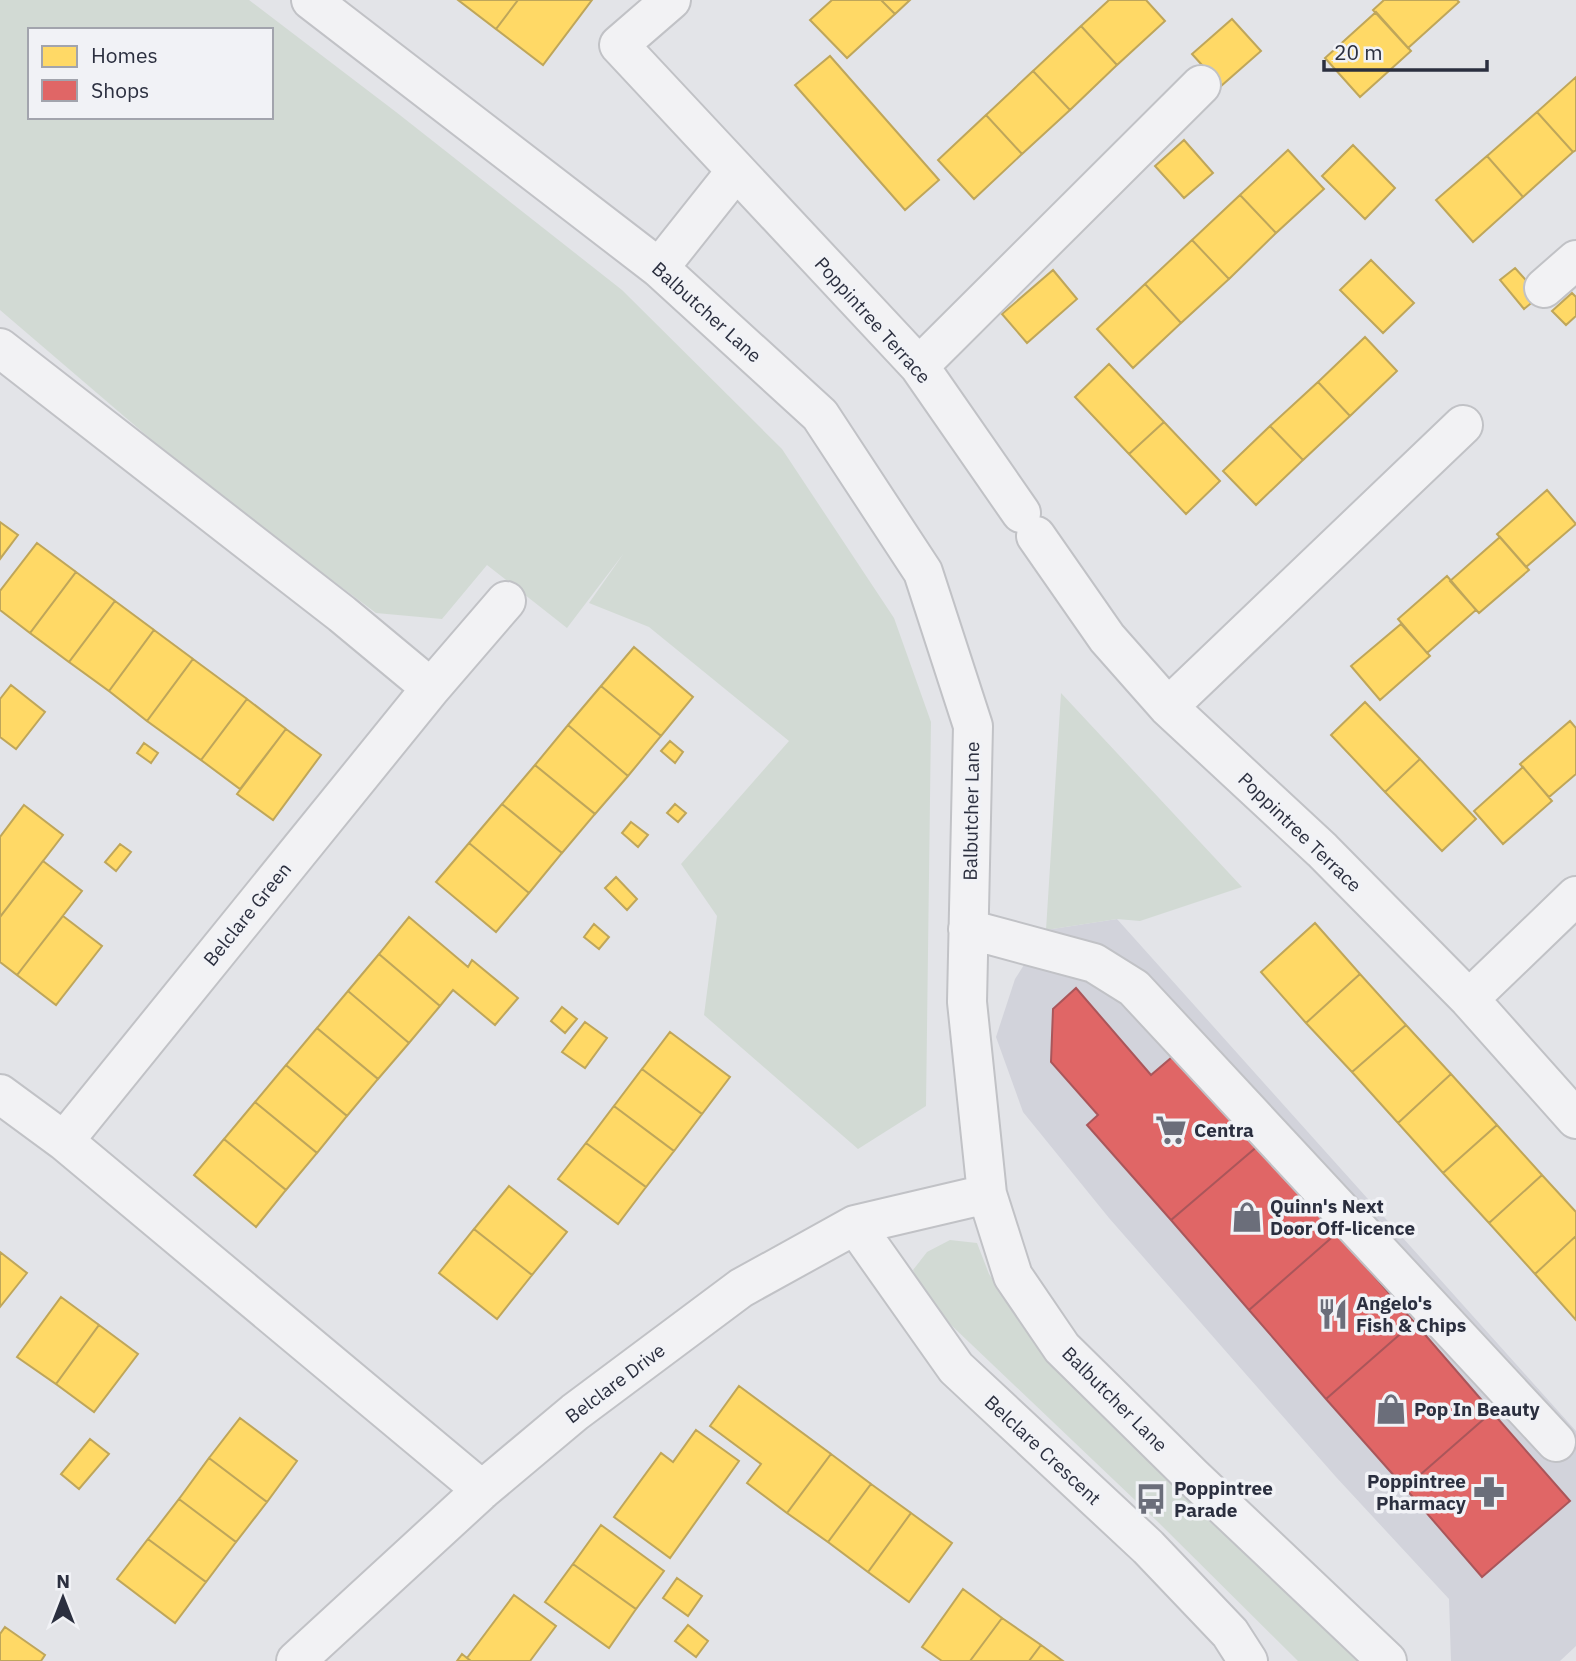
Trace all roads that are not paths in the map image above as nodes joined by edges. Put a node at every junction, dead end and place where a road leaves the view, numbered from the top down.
1 (312, 0) edge
2 (671, 0) edge
3 (1201, 85) dead end
4 (736, 171) junction
5 (1576, 260) edge
6 (659, 268) junction
7 (1544, 288) dead end
8 (0, 348) edge
9 (919, 366) junction
10 (1463, 425) dead end
11 (506, 601) dead end
12 (432, 688) junction
13 (1168, 707) junction
14 (1576, 896) edge
15 (968, 929) junction
16 (1469, 999) junction
17 (0, 1094) edge
18 (1576, 1119) edge
19 (64, 1141) junction
20 (987, 1194) junction
21 (855, 1225) junction
22 (1556, 1442) dead end
23 (482, 1490) junction
24 (296, 1661) edge
25 (1248, 1661) edge
26 (1387, 1661) edge

1 - 6 street, Balbutcher Lane
2 - 4 street, Poppintree Terrace
3 - 9 street
4 - 6 street
4 - 9 street, Poppintree Terrace
5 - 7 street
6 - 15 street, Balbutcher Lane
8 - 12 street
9 - 13 street, Poppintree Terrace
10 - 13 street
11 - 12 street, Belclare Green
12 - 19 street, Belclare Green
13 - 16 street, Poppintree Terrace
14 - 16 street
15 - 20 street, Balbutcher Lane
15 - 22 street
16 - 18 street, Poppintree Terrace
17 - 19 street
19 - 23 street
20 - 21 street, Belclare Drive
20 - 26 street, Balbutcher Lane
21 - 23 street, Belclare Drive
21 - 25 street, Belclare Crescent
23 - 24 street, Belclare Drive

